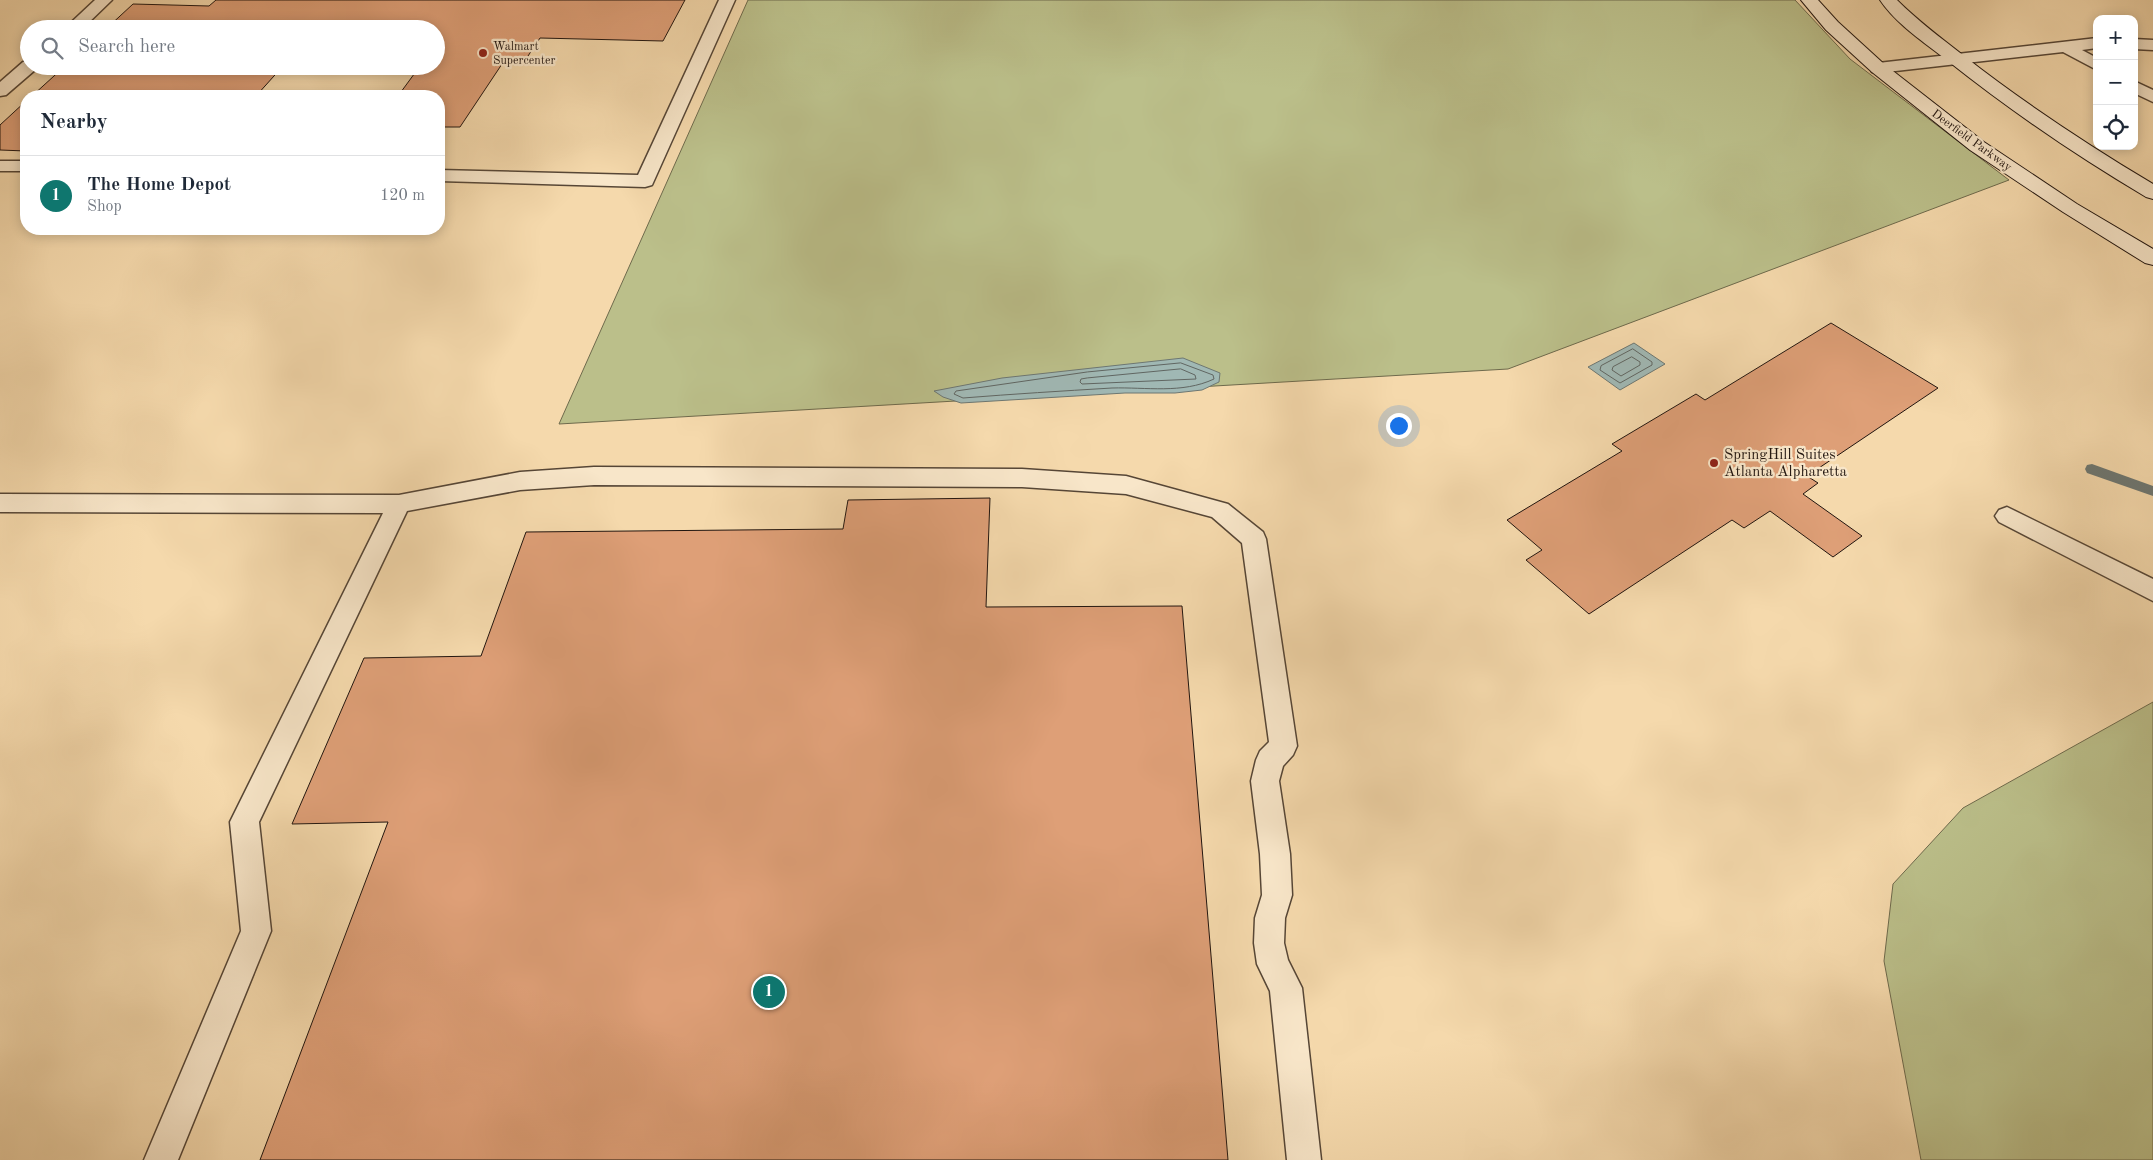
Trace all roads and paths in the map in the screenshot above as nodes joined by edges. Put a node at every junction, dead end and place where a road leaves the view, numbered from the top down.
1 (104, 0) edge
2 (727, 0) edge
3 (1809, 0) edge
4 (1888, 0) edge
5 (82, 20) edge
6 (2093, 44) edge
7 (2138, 44) edge
8 (2153, 45) edge
9 (2068, 48) junction
10 (1957, 60) junction
11 (2093, 63) edge
12 (1878, 68) junction
13 (20, 74) edge
14 (2138, 88) edge
15 (0, 91) edge
16 (2153, 97) edge
17 (0, 166) edge
18 (20, 166) edge
19 (445, 176) edge
20 (2153, 193) edge
21 (2153, 258) edge
22 (0, 503) edge
23 (399, 504) junction
24 (2007, 516) dead end
25 (2153, 591) edge
26 (161, 1160) edge
27 (1304, 1160) edge

1 - 5 lane
2 - 19 lane
3 - 12 main road, Deerfield Parkway
4 - 10 main road
6 - 9 lane
7 - 8 lane
9 - 10 lane
9 - 11 lane
10 - 12 lane
10 - 20 main road
12 - 21 main road, Deerfield Parkway
13 - 15 lane
14 - 16 lane
17 - 18 lane
22 - 23 lane
23 - 26 lane
23 - 27 lane
24 - 25 lane

